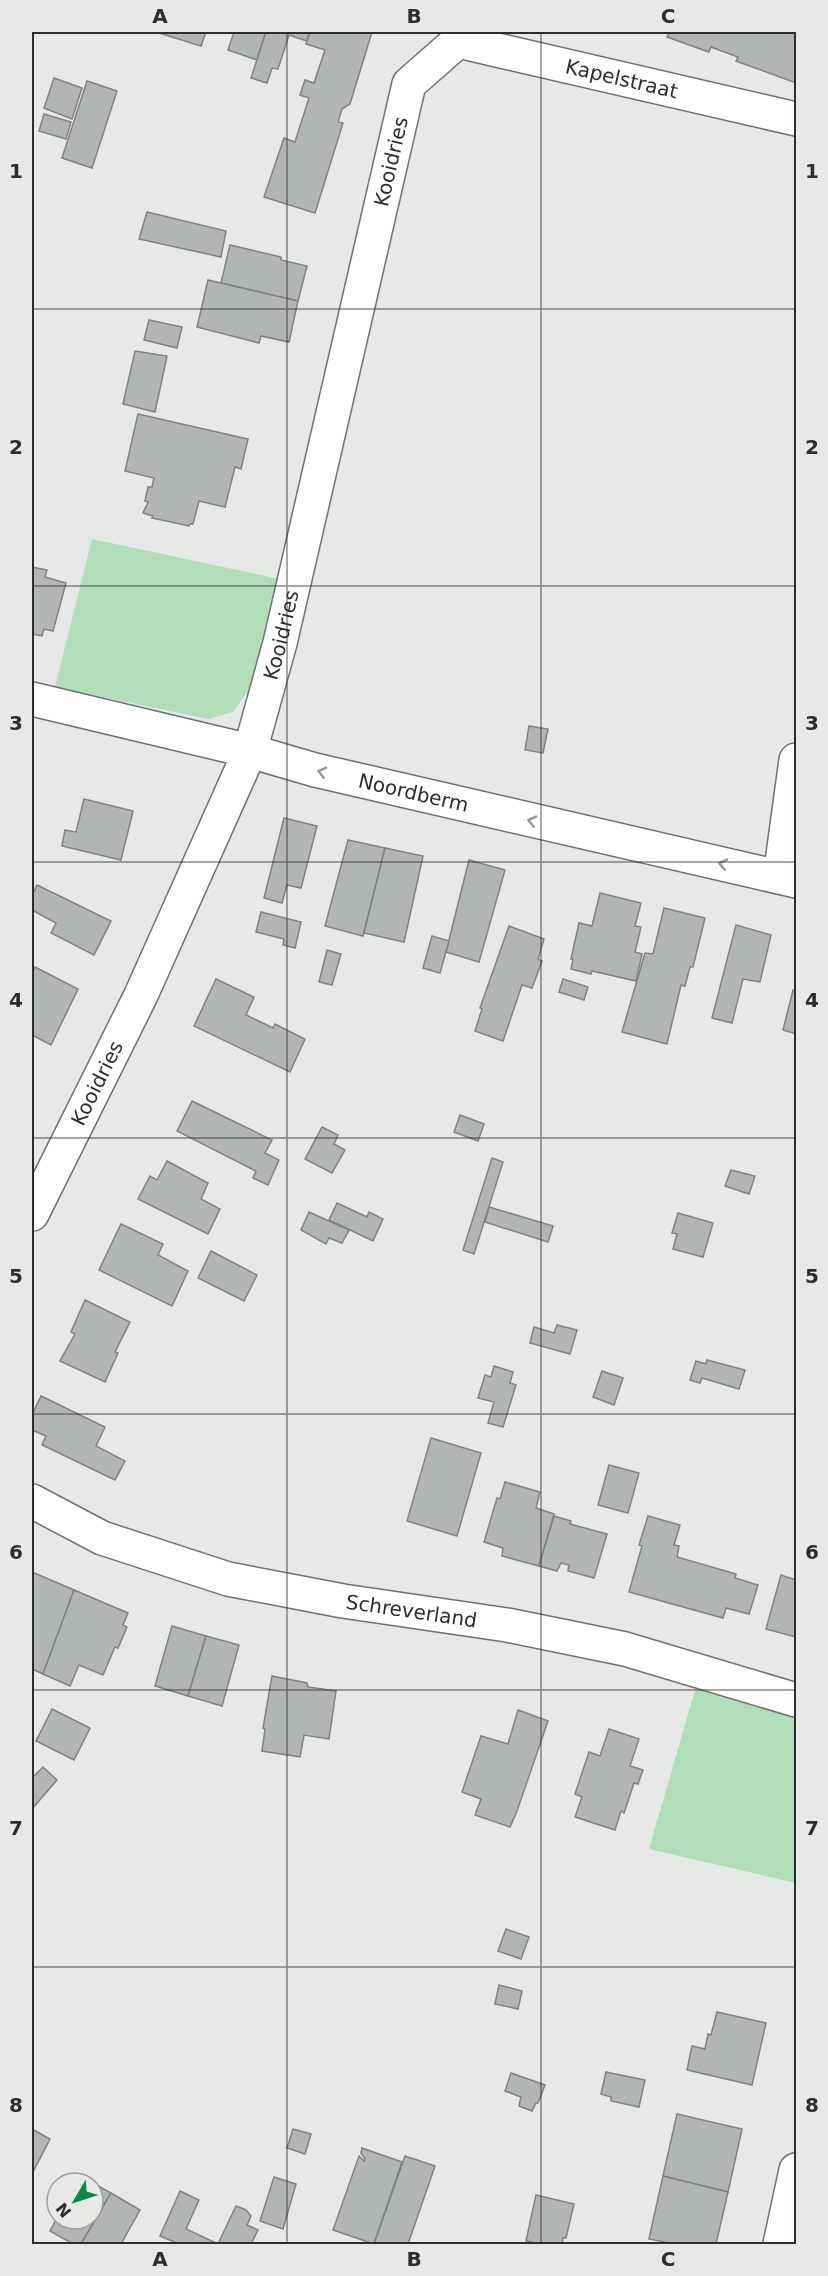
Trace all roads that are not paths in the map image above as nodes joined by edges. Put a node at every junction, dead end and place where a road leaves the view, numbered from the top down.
1 (455, 36) edge
2 (796, 119) edge
3 (32, 699) edge
4 (250, 751) junction
5 (796, 760) edge
6 (788, 879) edge
7 (32, 1214) edge
8 (32, 1502) edge
9 (796, 1700) edge
10 (796, 2170) edge
11 (780, 2244) edge

1 - 2 street, Kapelstraat
1 - 4 street, Kooidries
3 - 4 street, Noordberm
6 -> 4 street, Noordberm
4 - 7 street, Kooidries
5 - 6 street
8 - 9 street, Schreverland
10 - 11 street

